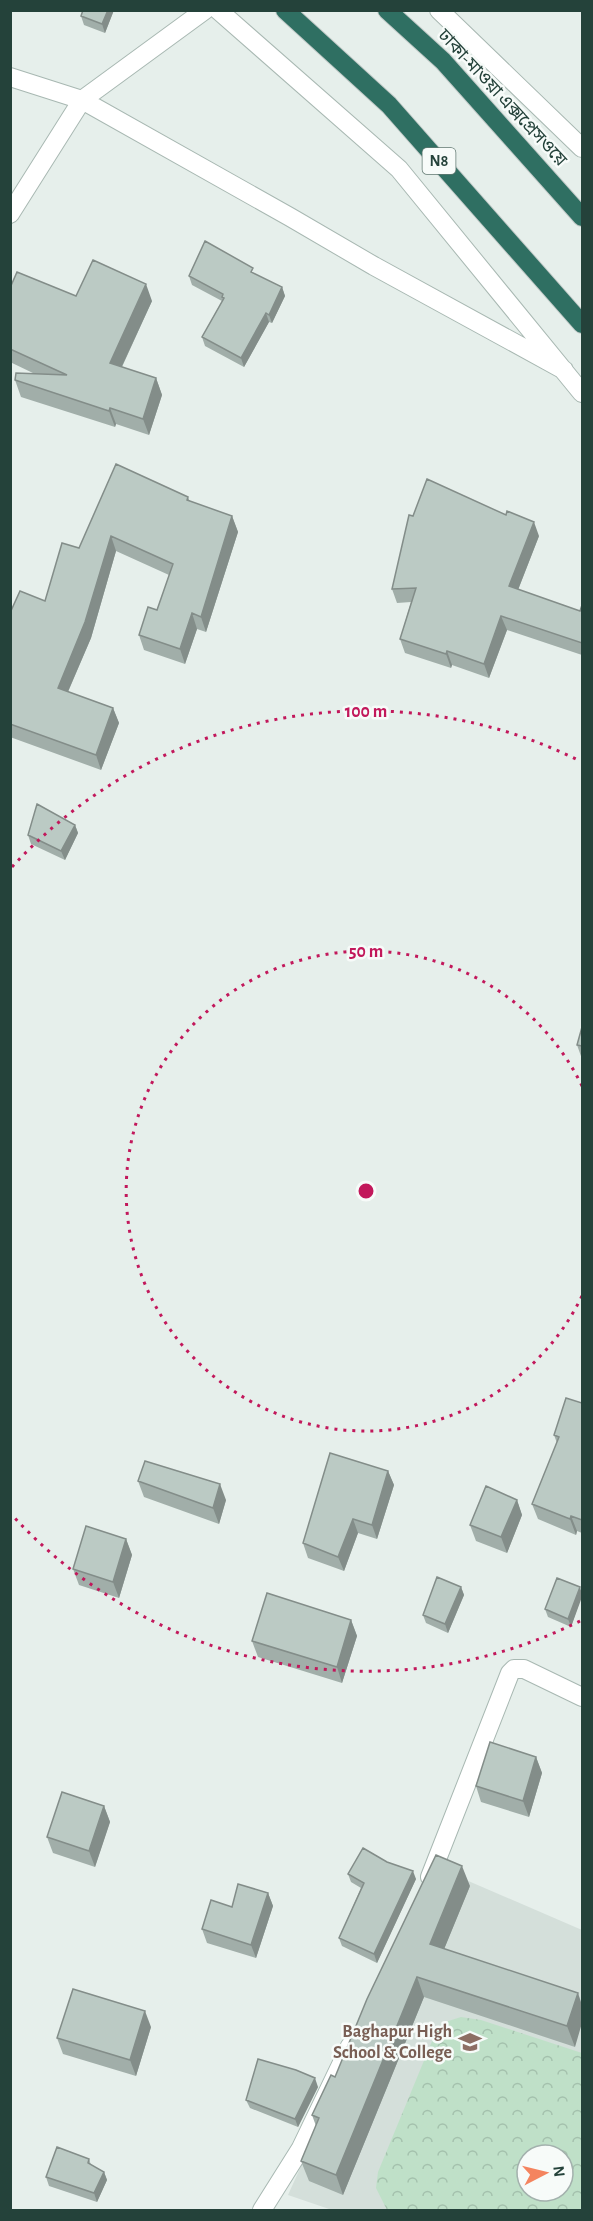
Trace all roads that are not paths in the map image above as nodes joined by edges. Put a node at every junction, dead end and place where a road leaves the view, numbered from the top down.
1 (204, 10) edge
2 (218, 10) edge
3 (285, 10) edge
4 (387, 10) edge
5 (439, 10) edge
6 (10, 77) edge
7 (82, 100) junction
8 (582, 148) edge
9 (10, 214) edge
10 (582, 217) edge
11 (582, 324) edge
12 (564, 369) junction
13 (582, 393) edge
14 (582, 1697) edge
15 (420, 1898) edge
16 (356, 2033) edge
17 (262, 2211) edge

1 - 7 street
2 - 12 street
3 - 11 highway, N8
4 - 10 highway, ঢাকা-মাওয়া এক্সপ্রেসওয়ে
5 - 8 street
6 - 7 street
7 - 9 street
7 - 12 street
12 - 13 street
14 - 15 street
16 - 17 street

